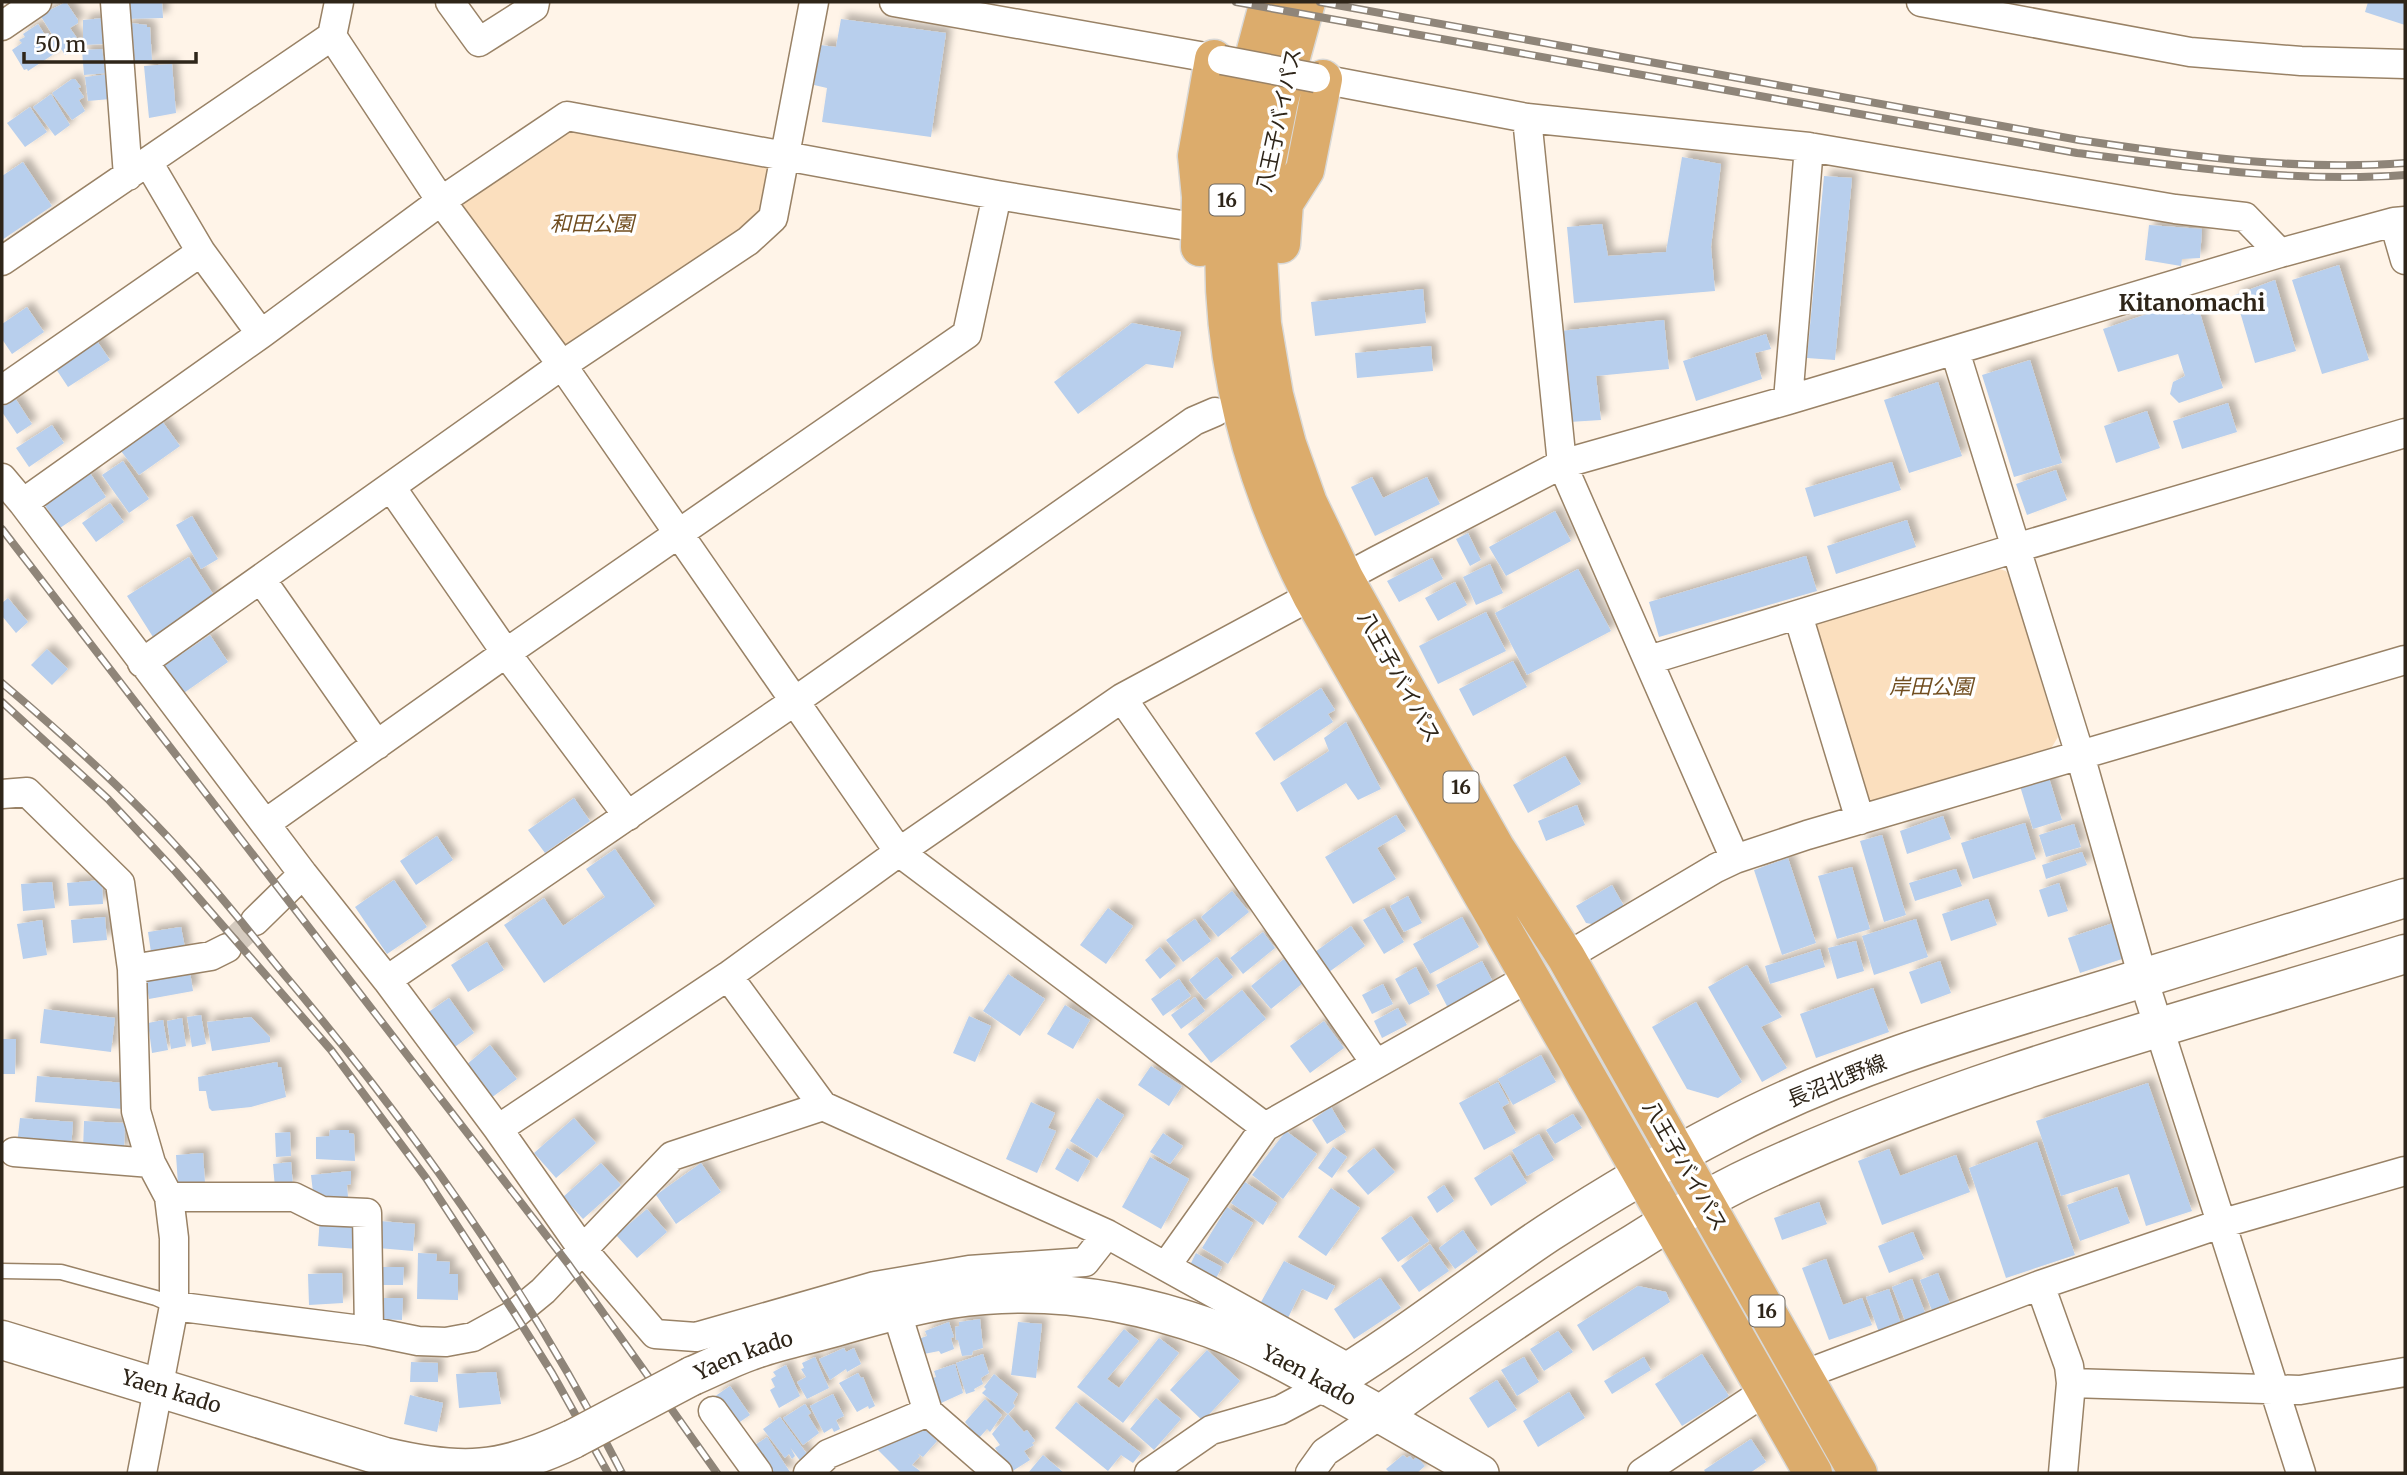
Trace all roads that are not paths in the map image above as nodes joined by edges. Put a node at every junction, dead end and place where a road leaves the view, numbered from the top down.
1 (37, 2) edge
2 (115, 2) edge
3 (339, 2) edge
4 (450, 2) edge
5 (535, 2) edge
6 (814, 2) edge
7 (894, 2) edge
8 (1269, 2) edge
9 (1306, 2) edge
10 (1921, 2) edge
11 (2, 26) edge
12 (332, 36) junction
13 (1218, 60) junction
14 (2405, 64) edge
15 (1320, 78) junction
16 (1527, 118) junction
17 (1809, 147) junction
18 (787, 155) junction
19 (138, 169) junction
20 (997, 195) junction
21 (441, 201) junction
22 (2400, 221) edge
23 (1200, 228) junction
24 (201, 252) junction
25 (2280, 253) junction
26 (2405, 260) edge
27 (2, 261) edge
28 (261, 334) junction
29 (1955, 351) junction
30 (562, 365) junction
31 (2, 390) edge
32 (1788, 400) junction
33 (1215, 412) junction
34 (2405, 433) edge
35 (1562, 464) junction
36 (2, 478) edge
37 (391, 487) junction
38 (23, 503) junction
39 (679, 535) junction
40 (2016, 548) junction
41 (261, 579) junction
42 (1328, 587) junction
43 (1798, 615) junction
44 (506, 653) junction
45 (1649, 660) junction
46 (2405, 660) edge
47 (142, 663) junction
48 (1122, 698) junction
49 (795, 701) junction
50 (377, 745) junction
51 (2080, 755) junction
52 (2, 794) edge
53 (628, 816) junction
54 (1860, 820) junction
55 (266, 823) junction
56 (899, 852) junction
57 (1735, 859) junction
58 (303, 874) junction
59 (2405, 898) edge
60 (255, 920) tunnel mouth
61 (227, 948) tunnel mouth
62 (2405, 954) edge
63 (1566, 957) junction
64 (132, 969) junction
65 (728, 976) junction
66 (1530, 977) junction
67 (2143, 978) junction
68 (387, 980) junction
69 (2159, 1029) junction
70 (1376, 1064) junction
71 (823, 1106) junction
72 (1765, 1111) junction
73 (1265, 1127) junction
74 (498, 1129) junction
75 (15, 1152) dead end
76 (1678, 1154) junction
77 (1793, 1158) junction
78 (151, 1163) junction
79 (2405, 1171) edge
80 (1643, 1174) junction
81 (169, 1197) junction
82 (1705, 1201) junction
83 (1670, 1221) junction
84 (2220, 1224) junction
85 (1107, 1234) junction
86 (583, 1250) junction
87 (1166, 1266) junction
88 (2, 1271) edge
89 (2039, 1285) junction
90 (174, 1306) junction
91 (896, 1310) junction
92 (369, 1331) junction
93 (2, 1340) edge
94 (2405, 1372) edge
95 (1802, 1375) junction
96 (1339, 1378) junction
97 (2071, 1383) junction
98 (157, 1387) junction
99 (2272, 1389) junction
100 (1767, 1390) junction
101 (713, 1411) dead end
102 (928, 1412) junction
103 (1380, 1415) junction
104 (524, 1467) edge
105 (142, 1473) edge
106 (758, 1473) edge
107 (808, 1473) edge
108 (998, 1473) edge
109 (1149, 1473) edge
110 (1310, 1473) edge
111 (1481, 1473) edge
112 (1642, 1473) edge
113 (1813, 1473) edge
114 (1858, 1473) edge
115 (2063, 1473) edge
116 (2301, 1473) edge

1 - 11 street
2 - 19 street
3 - 12 street
4 - 5 street
6 - 18 street
7 - 13 street
8 - 42 highway, 八王子バイパス / 16
9 - 42 highway, 八王子バイパス / 16
10 - 14 street
12 - 19 street
12 - 21 street
13 - 15 street, bridge
13 - 23 highway
15 - 16 street
15 - 42 highway
16 - 17 street
16 - 35 street
17 - 25 street
17 - 32 street
18 - 20 street
18 - 21 street
18 - 30 street
19 - 24 street
19 - 27 street
20 - 23 street
20 - 39 street
21 - 28 street
21 - 30 street
22 - 25 street
22 - 26 street
23 - 33 highway
24 - 28 street
24 - 31 street
25 - 29 street
28 - 38 street
29 - 32 street
29 - 40 street
30 - 37 street
30 - 39 street
32 - 35 street
33 - 42 highway
33 - 49 street
34 - 40 street
35 - 42 street
35 - 45 street
36 - 38 street
37 - 41 street
37 - 44 street
38 - 47 street
39 - 44 street
39 - 49 street
40 - 43 street
40 - 51 street
41 - 47 street
41 - 50 street
42 - 48 street
42 - 63 highway, 八王子バイパス / 16
42 - 66 highway, 八王子バイパス / 16
43 - 45 street
43 - 54 street
44 - 50 street
44 - 53 street
45 - 57 street
46 - 51 street
47 - 55 street
48 - 56 street
48 - 70 street
49 - 53 street
49 - 56 street
50 - 55 street
51 - 54 street
51 - 67 street
52 - 64 street
53 - 68 street
54 - 57 street
55 - 58 street
56 - 65 street
56 - 73 street
57 - 63 street
58 - 60 street
58 - 68 street
59 - 67 main road, 長沼北野線
61 - 64 street
62 - 69 main road
63 - 76 highway, 八王子バイパス / 16
64 - 78 street
65 - 71 street
65 - 74 street
66 - 70 street
66 - 80 highway, 八王子バイパス / 16
67 - 69 street
67 - 72 main road, 長沼北野線
68 - 74 street
69 - 77 main road
69 - 84 street
70 - 73 street
71 - 85 street
71 - 86 street
72 - 76 main road, 長沼北野線
72 - 77 main road
73 - 87 street
74 - 86 street
75 - 78 street
76 - 80 main road, 長沼北野線
76 - 82 highway, 八王子バイパス / 16
77 - 82 main road
78 - 81 street
79 - 84 street
80 - 83 highway, 八王子バイパス / 16
80 - 96 main road, 長沼北野線
81 - 90 street
81 - 92 street
82 - 83 main road
82 - 95 highway, 八王子バイパス / 16
83 - 100 highway, 八王子バイパス / 16
83 - 103 main road
84 - 89 street
84 - 99 street
85 - 86 street
85 - 87 street
86 - 92 street
87 - 96 street
88 - 90 lane
89 - 95 street
89 - 97 street
90 - 92 street
90 - 98 street
91 - 96 main road, Yaen kado
91 - 102 street
91 - 104 main road, Yaen kado, bridge
93 - 98 main road, Yaen kado
94 - 99 street
95 - 114 highway, 八王子バイパス / 16
96 - 103 main road, Yaen kado
96 - 109 street
97 - 99 street
97 - 115 street
98 - 104 main road, Yaen kado
98 - 105 street
99 - 116 street
100 - 112 street
100 - 113 highway, 八王子バイパス / 16
101 - 106 street
102 - 107 street
102 - 108 street
103 - 110 street
103 - 111 street, Yaen kado

